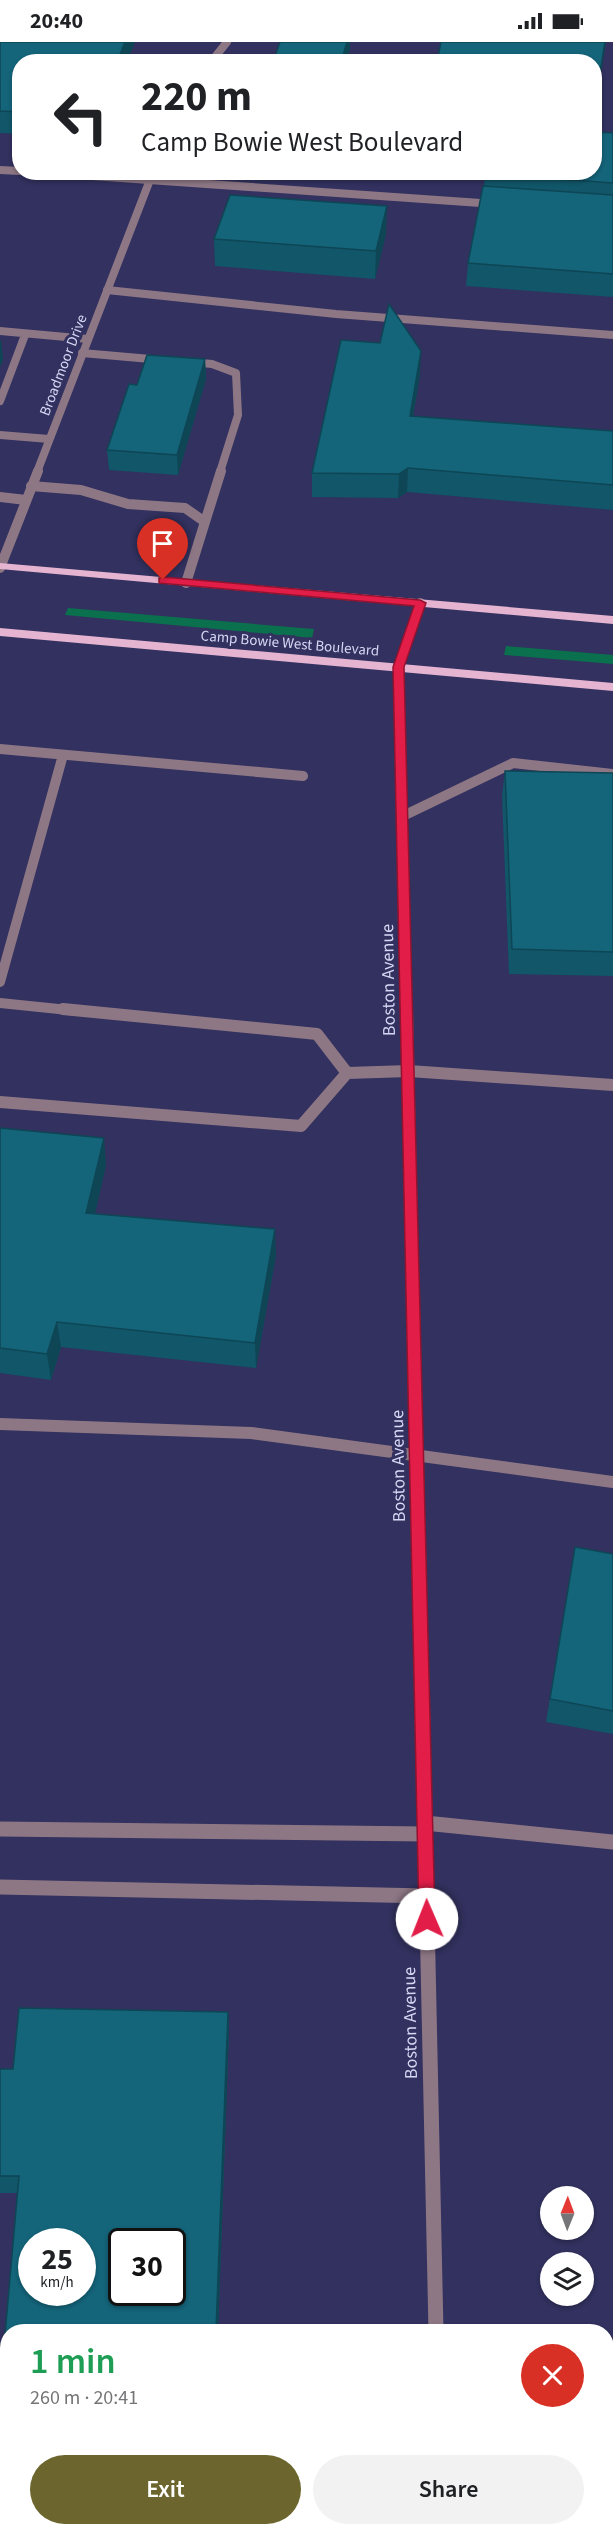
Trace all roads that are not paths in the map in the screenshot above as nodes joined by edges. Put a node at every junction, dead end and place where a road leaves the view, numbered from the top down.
1 (227, 42) edge
2 (217, 54) edge
3 (150, 180) edge
4 (189, 180) edge
5 (506, 205) edge
6 (107, 290) junction
7 (0, 331) edge
8 (25, 335) junction
9 (613, 335) edge
10 (88, 339) junction
11 (82, 353) junction
12 (0, 401) edge
13 (0, 435) edge
14 (50, 439) junction
15 (31, 486) junction
16 (0, 497) edge
17 (26, 500) junction
18 (205, 522) junction
19 (0, 567) edge
20 (186, 583) junction
21 (420, 603) junction
22 (613, 620) edge
23 (0, 632) edge
24 (399, 667) junction
25 (613, 687) edge
26 (0, 749) edge
27 (63, 755) junction
28 (613, 774) edge
29 (303, 776) dead end
30 (404, 816) junction
31 (0, 982) edge
32 (0, 1003) edge
33 (409, 1071) junction
34 (347, 1073) junction
35 (613, 1085) edge
36 (0, 1102) edge
37 (0, 1424) edge
38 (417, 1454) junction
39 (613, 1482) edge
40 (425, 1828) junction
41 (0, 1829) edge
42 (613, 1842) edge
43 (0, 1887) edge
44 (427, 1896) junction
45 (436, 2324) edge

1 - 2 street
3 - 6 street, Broadmoor Drive
4 - 5 street
6 - 9 street
6 - 10 street, Broadmoor Drive
7 - 8 street
8 - 10 street
8 - 12 street
10 - 11 street, Broadmoor Drive
11 - 14 street, Broadmoor Drive
11 - 18 street
13 - 14 street
14 - 15 street, Broadmoor Drive
15 - 17 street, Broadmoor Drive
15 - 18 street
16 - 17 street
17 - 19 street, Broadmoor Drive
18 - 20 street
19 - 20 main road
20 - 21 main road
21 - 22 main road
21 - 24 street, Boston Avenue
23 - 24 main road, Camp Bowie West Boulevard
24 - 25 main road, Camp Bowie West Boulevard
24 - 30 street, Boston Avenue
26 - 27 street
27 - 29 street
27 - 31 street
28 - 30 street
30 - 33 street, Boston Avenue
32 - 34 street
33 - 34 street
33 - 35 street
33 - 38 street, Boston Avenue
34 - 36 street
37 - 38 street
38 - 39 street
38 - 40 street, Boston Avenue
40 - 41 street
40 - 42 street
40 - 44 street, Boston Avenue
43 - 44 street
44 - 45 street, Boston Avenue

